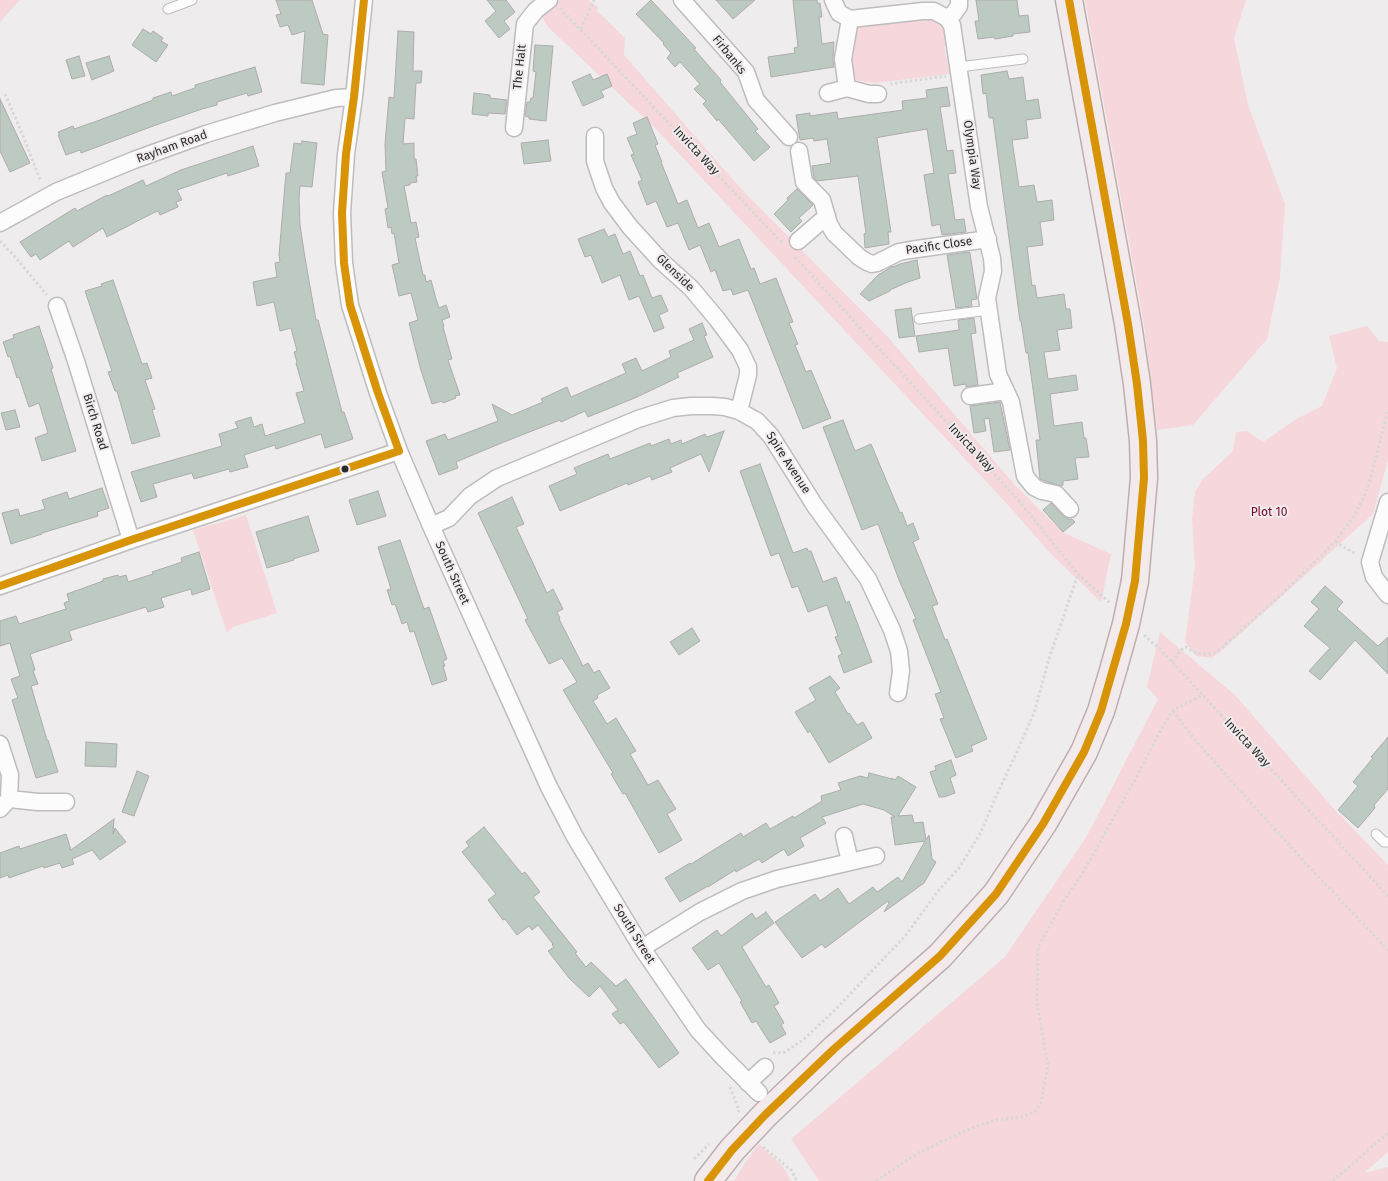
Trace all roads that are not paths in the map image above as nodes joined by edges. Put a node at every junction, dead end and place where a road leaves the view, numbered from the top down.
1 (192, 0) edge
2 (364, 0) edge
3 (682, 0) edge
4 (833, 0) edge
5 (959, 0) edge
6 (1069, 0) edge
7 (542, 3) edge
8 (168, 9) dead end
9 (947, 18) junction
10 (850, 19) junction
11 (1023, 59) dead end
12 (960, 71) junction
13 (847, 88) junction
14 (828, 92) dead end
15 (878, 94) road end
16 (354, 97) junction
17 (514, 128) dead end
18 (596, 136) dead end
19 (789, 137) dead end
20 (799, 151) dead end
21 (827, 216) junction
22 (0, 223) edge
23 (988, 239) junction
24 (790, 245) road end
25 (56, 306) road end
26 (989, 310) junction
27 (919, 319) dead end
28 (1006, 390) junction
29 (970, 396) dead end
30 (739, 411) junction
31 (398, 451) junction
32 (1388, 502) edge
33 (1070, 509) dead end
34 (431, 526) junction
35 (131, 540) junction
36 (0, 586) edge
37 (1388, 595) edge
38 (898, 693) dead end
39 (0, 744) edge
40 (66, 802) dead end
41 (5, 804) edge
42 (1376, 834) dead end
43 (844, 836) dead end
44 (1388, 842) edge
45 (876, 856) dead end
46 (850, 862) junction
47 (642, 948) junction
48 (768, 1060) road end
49 (708, 1181) edge

1 - 8 lane
2 - 16 street, South Street
3 - 19 street, Firbanks
4 - 10 street
5 - 9 street
6 - 49 main road, bridge
7 - 17 street, The Halt
9 - 10 street
9 - 12 street, Olympia Way
10 - 13 street
11 - 12 lane
12 - 23 street, Olympia Way
13 - 14 street
13 - 15 street
16 - 22 street, Rayham Road
16 - 31 street, South Street
18 - 30 street, Glenside
20 - 21 street, Pacific Close
21 - 23 street, Pacific Close
21 - 24 street
23 - 26 street, Olympia Way
25 - 35 street, Birch Road
26 - 27 lane
26 - 28 street, Olympia Way
28 - 29 street
28 - 33 street, Olympia Way
30 - 34 street, Spire Avenue
30 - 38 street, Spire Avenue
31 - 34 street, South Street
31 - 35 street
32 - 37 street
34 - 47 street, South Street
35 - 36 street
39 - 41 street
40 - 41 street
42 - 44 lane
43 - 46 street
45 - 46 street
46 - 47 street
47 - 48 street, South Street

